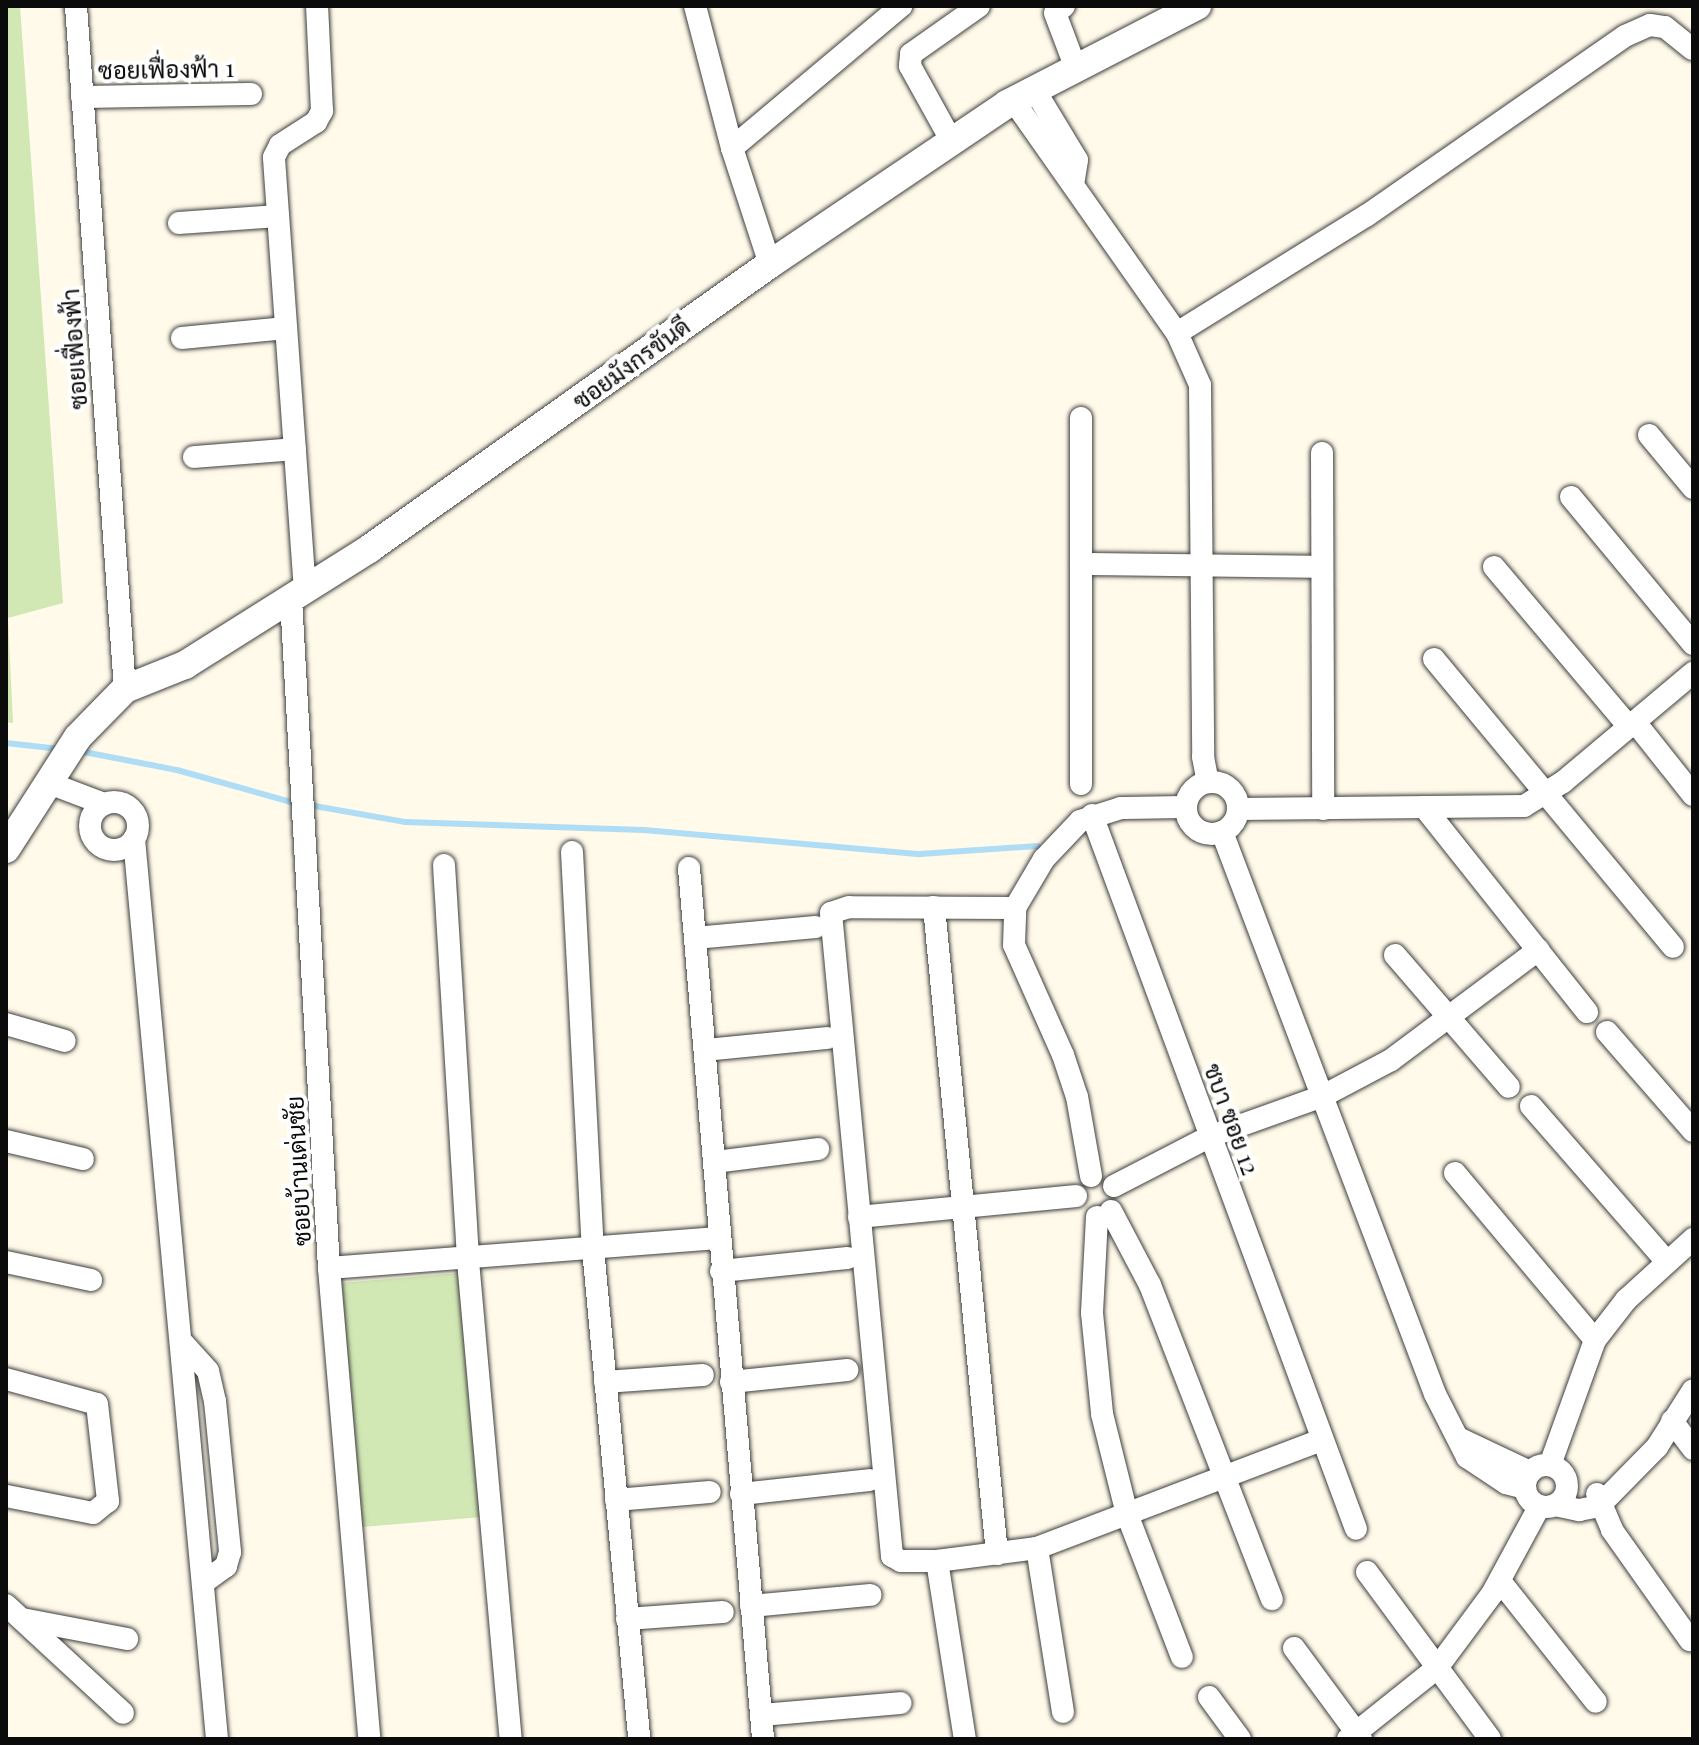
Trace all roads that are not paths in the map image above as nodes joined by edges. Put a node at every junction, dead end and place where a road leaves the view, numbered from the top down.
1 (76, 6) edge
2 (317, 6) edge
3 (695, 6) edge
4 (901, 6) edge
5 (979, 6) edge
6 (1197, 6) edge
7 (1056, 8) edge
8 (1692, 49) edge
9 (1075, 66) junction
10 (251, 94) dead end
11 (1024, 94) junction
12 (82, 97) junction
13 (951, 140) junction
14 (732, 148) junction
15 (278, 216) junction
16 (179, 223) dead end
17 (770, 264) junction
18 (286, 328) junction
19 (1177, 333) junction
20 (182, 338) dead end
21 (1081, 418) dead end
22 (1649, 435) dead end
23 (295, 449) junction
24 (1322, 453) dead end
25 (194, 457) dead end
26 (1693, 488) edge
27 (1571, 497) dead end
28 (1081, 564) junction
29 (1202, 565) junction
30 (1322, 567) junction
31 (1494, 567) dead end
32 (298, 595) junction
33 (1693, 644) edge
34 (1434, 659) dead end
35 (1693, 673) edge
36 (125, 689) junction
37 (1632, 725) junction
38 (55, 772) junction
39 (1208, 782) junction
40 (1081, 784) dead end
41 (1693, 795) edge
42 (1545, 796) junction
43 (104, 804) junction
44 (1186, 807) junction
45 (1424, 807) junction
46 (1238, 809) junction
47 (1323, 809) junction
48 (1092, 815) junction
49 (1222, 832) junction
50 (134, 839) junction
51 (6, 849) edge
52 (572, 852) dead end
53 (444, 865) dead end
54 (689, 868) dead end
55 (934, 907) junction
56 (1015, 908) junction
57 (816, 927) dead end
58 (695, 938) junction
59 (1673, 947) dead end
60 (1538, 950) junction
61 (1395, 955) dead end
62 (1587, 1012) dead end
63 (1452, 1018) junction
64 (6, 1024) edge
65 (1607, 1032) dead end
66 (827, 1038) dead end
67 (65, 1041) dead end
68 (705, 1050) junction
69 (1509, 1087) dead end
70 (1323, 1096) junction
71 (1531, 1106) dead end
72 (1693, 1131) edge
73 (1211, 1136) junction
74 (6, 1141) edge
75 (818, 1149) dead end
76 (83, 1159) dead end
77 (715, 1162) junction
78 (1455, 1173) dead end
79 (1091, 1176) junction
80 (1114, 1186) junction
81 (1076, 1196) junction
82 (963, 1208) junction
83 (1104, 1214) junction
84 (859, 1217) junction
85 (718, 1238) junction
86 (1693, 1239) edge
87 (593, 1249) junction
88 (847, 1258) dead end
89 (468, 1261) junction
90 (1666, 1261) junction
91 (6, 1262) edge
92 (329, 1268) junction
93 (721, 1271) junction
94 (91, 1280) dead end
95 (1595, 1340) junction
96 (847, 1370) dead end
97 (703, 1375) dead end
98 (6, 1379) edge
99 (605, 1382) junction
100 (731, 1382) junction
101 (1693, 1390) edge
102 (1672, 1421) junction
103 (1321, 1440) junction
104 (1693, 1449) edge
105 (1535, 1475) junction
106 (869, 1480) dead end
107 (1225, 1480) junction
108 (710, 1492) dead end
109 (741, 1494) junction
110 (6, 1496) edge
111 (1603, 1497) junction
112 (616, 1500) junction
113 (1554, 1500) junction
114 (1127, 1514) junction
115 (1356, 1529) dead end
116 (1037, 1548) junction
117 (997, 1554) junction
118 (937, 1561) junction
119 (1367, 1572) dead end
120 (1500, 1581) junction
121 (870, 1595) dead end
122 (1272, 1599) dead end
123 (751, 1606) junction
124 (13, 1612) edge
125 (723, 1612) dead end
126 (627, 1619) junction
127 (127, 1639) dead end
128 (1690, 1640) dead end
129 (1294, 1648) dead end
130 (1182, 1657) dead end
131 (1437, 1668) junction
132 (1209, 1697) dead end
133 (1596, 1702) dead end
134 (900, 1703) dead end
135 (1063, 1712) dead end
136 (123, 1713) dead end
137 (757, 1732) edge
138 (1355, 1737) edge
139 (217, 1739) edge
140 (369, 1739) edge
141 (511, 1739) edge
142 (639, 1739) edge
143 (965, 1739) edge
144 (1240, 1739) edge
145 (1490, 1739) edge

1 - 12 street, ซอยเฟื่องฟ้า
2 - 15 street, ซอยบ้านเด่นชัย
3 - 14 street
4 - 14 street
5 - 13 street
6 - 9 street, ซอยมังกรขันดี
7 - 9 street
8 - 19 street
9 - 11 street, ซอยมังกรขันดี
10 - 12 street, ซอยเฟื่องฟ้า 1
11 - 13 street, ซอยมังกรขันดี
11 - 19 street
12 - 36 street, ซอยเฟื่องฟ้า
13 - 17 street, ซอยมังกรขันดี
14 - 17 street
15 - 16 street
15 - 18 street, ซอยบ้านเด่นชัย
17 - 32 street, ซอยมังกรขันดี
18 - 20 street
18 - 23 street, ซอยบ้านเด่นชัย
19 - 29 street
21 - 28 street
22 - 26 street
23 - 25 street
23 - 32 street, ซอยบ้านเด่นชัย
24 - 30 street
27 - 33 street
28 - 29 street
28 - 40 street
29 - 30 street
29 - 39 street
30 - 47 street
31 - 37 street
32 - 36 street, ซอยมังกรขันดี
32 - 92 street, ซอยบ้านเด่นชัย
34 - 42 street
35 - 37 street
36 - 38 street, ซอยมังกรขันดี
37 - 41 street
37 - 42 street
38 - 43 street
38 - 51 street
39 - 44 street
39 - 46 street
42 - 45 street
42 - 59 street
43 - 50 street
43 - 50 street
44 - 48 street
44 - 49 street
45 - 47 street
45 - 60 street
46 - 47 street
46 - 49 street
48 - 56 street
48 - 73 street, ชบา ซอย 12
49 - 70 street
50 - 139 street
52 - 87 street
53 - 89 street
54 - 58 street
55 - 56 street
55 - 82 street
55 - 84 street
56 - 79 street
57 - 58 street
58 - 68 street
60 - 62 street
60 - 63 street
61 - 63 street
63 - 69 street
63 - 70 street
64 - 67 street
65 - 72 street
66 - 68 street
68 - 77 street
70 - 73 street
70 - 105 street
71 - 90 street
73 - 80 street
73 - 103 street, ชบา ซอย 12
74 - 76 street
75 - 77 street
77 - 85 street
78 - 95 street
79 - 80 street
79 - 81 street
80 - 83 street
81 - 82 street
81 - 83 street
82 - 84 street
82 - 117 street
83 - 107 street
83 - 114 street
84 - 118 street
85 - 87 street
85 - 93 street
86 - 90 street
87 - 89 street
87 - 99 street
88 - 93 street
89 - 92 street
89 - 141 street
90 - 95 street
91 - 94 street
92 - 140 street, ซอยบ้านเด่นชัย
93 - 100 street
95 - 105 street
96 - 100 street
97 - 99 street
98 - 110 street
99 - 112 street
100 - 109 street
101 - 102 street
102 - 104 street
102 - 111 street
103 - 107 street
103 - 115 street, ชบา ซอย 12
105 - 113 street
105 - 113 street
106 - 109 street
107 - 114 street
107 - 122 street
108 - 112 street
109 - 123 street
111 - 113 street
111 - 128 street
112 - 126 street
113 - 120 street
114 - 116 street
114 - 130 street
116 - 117 street
116 - 135 street
117 - 118 street
118 - 143 street
119 - 131 street
120 - 131 street
120 - 133 street
121 - 123 street
123 - 137 street
124 - 127 street
124 - 136 street
125 - 126 street
126 - 142 street
129 - 138 street
131 - 138 street
131 - 145 street
132 - 144 street
134 - 137 street

